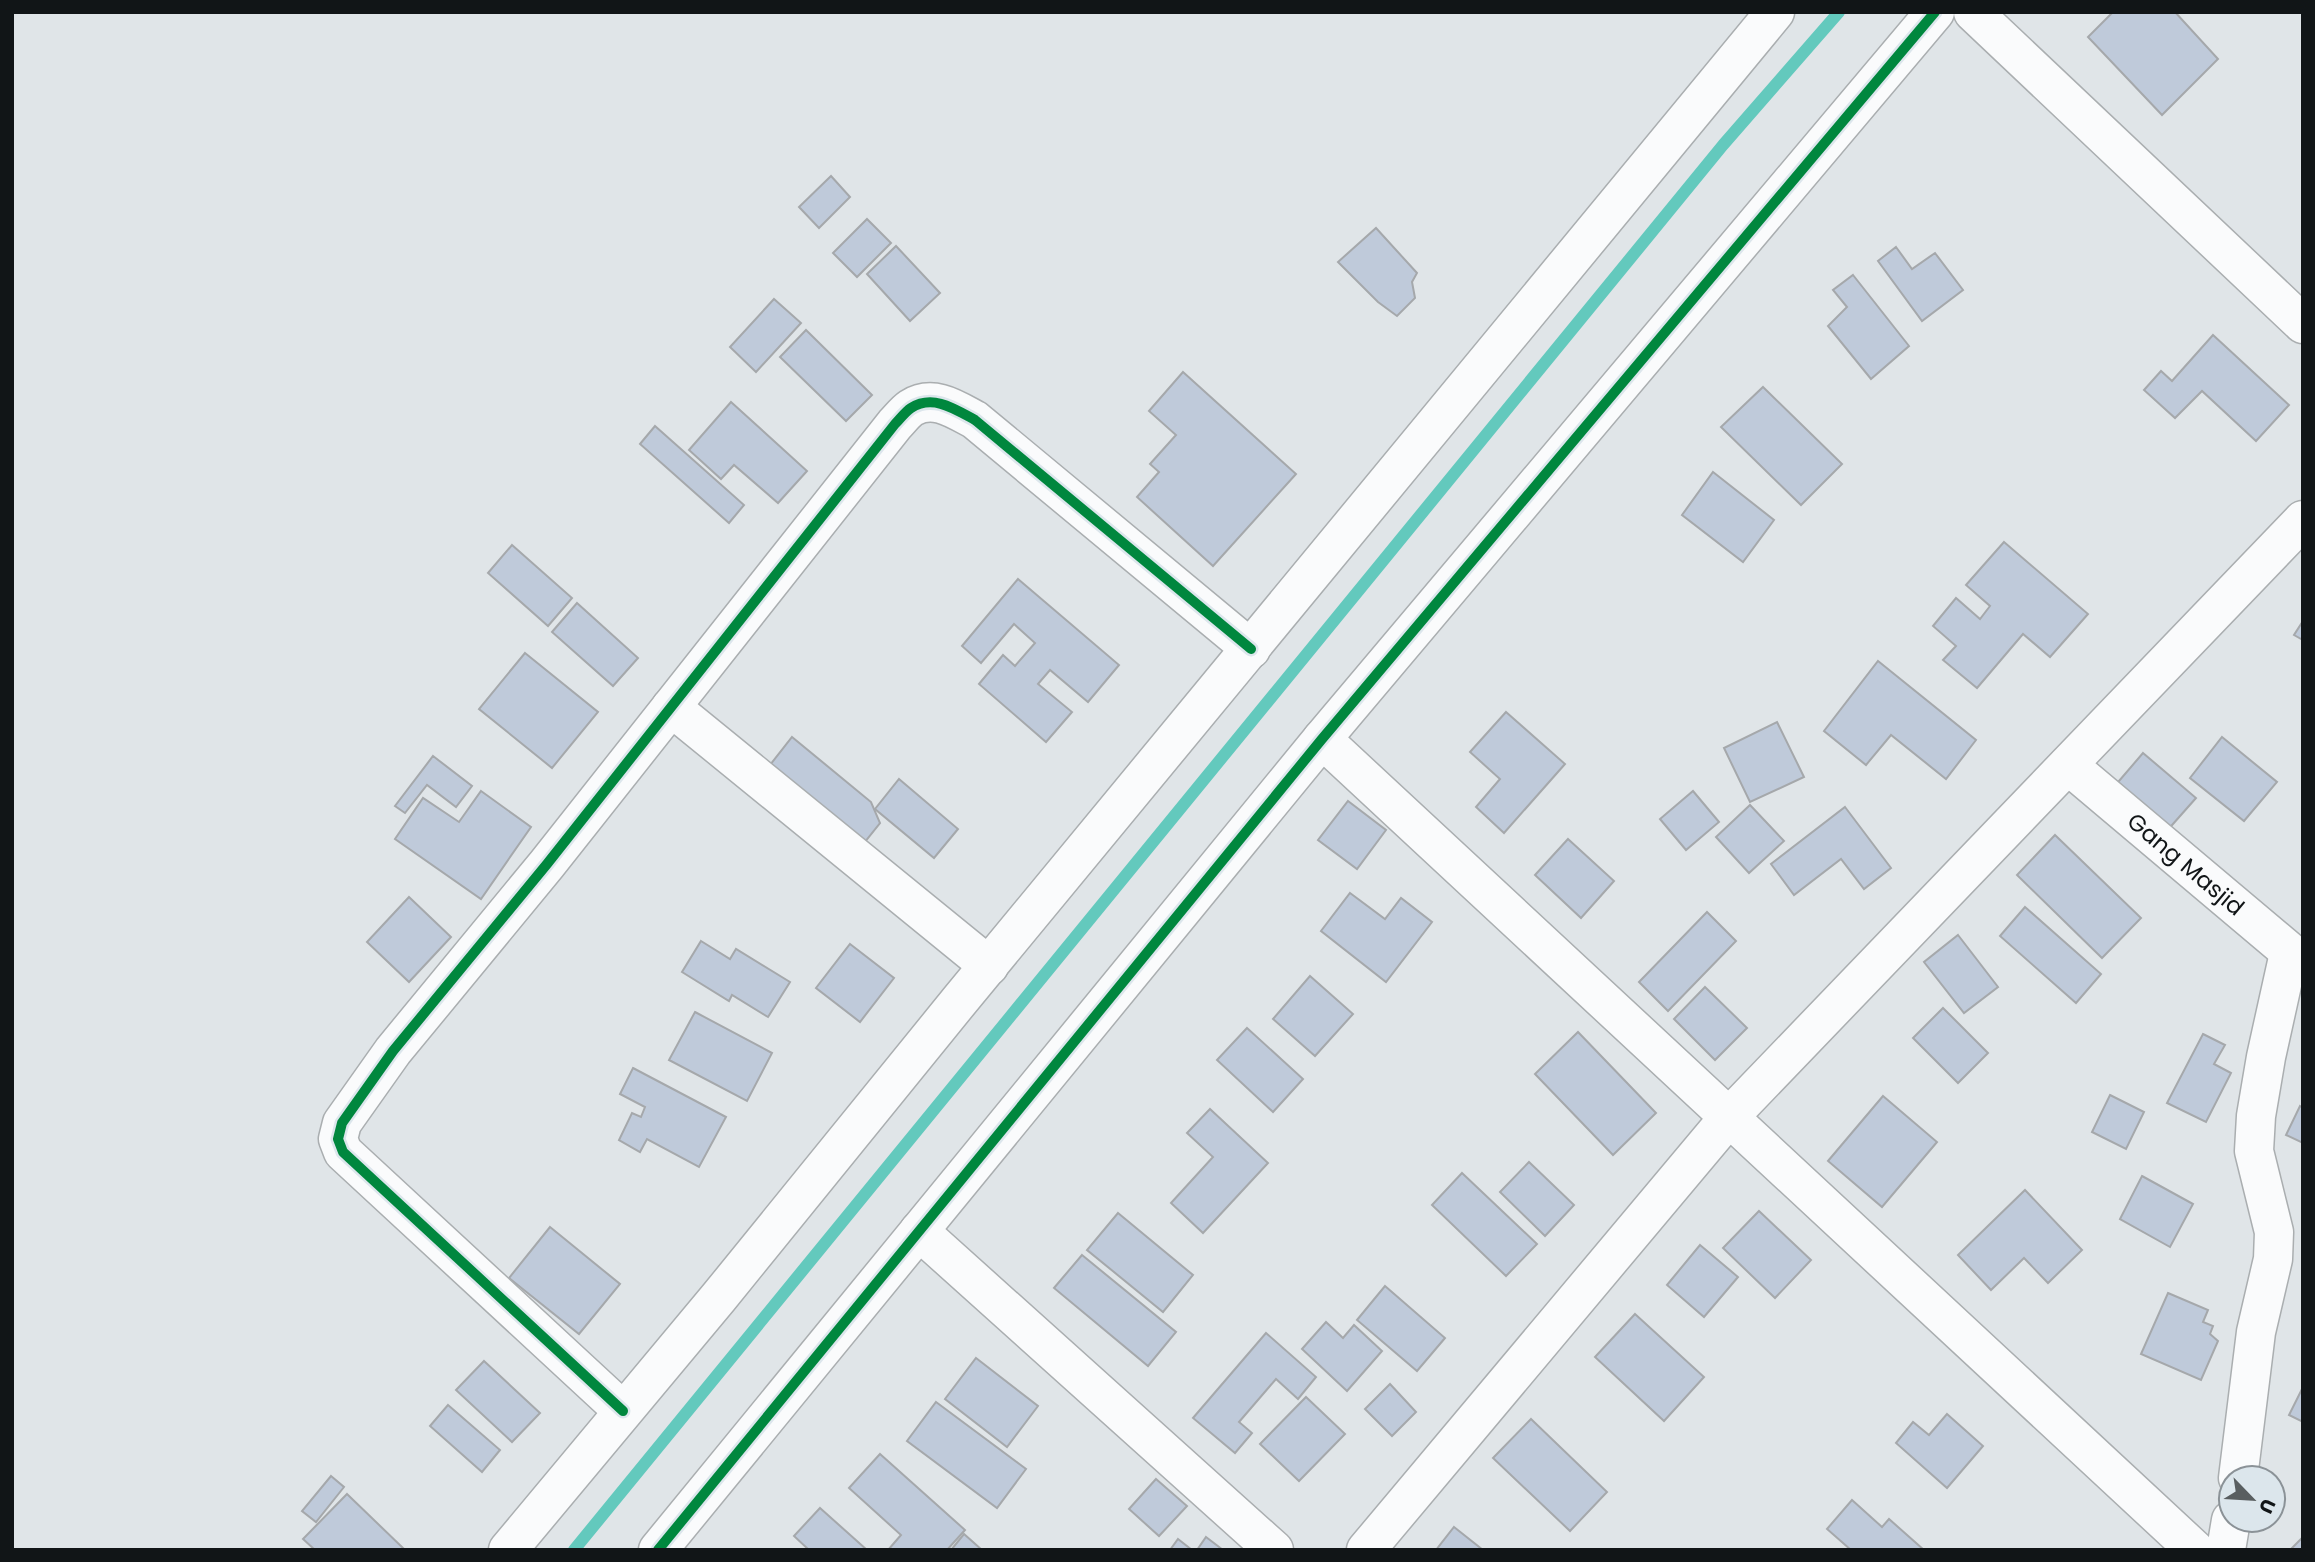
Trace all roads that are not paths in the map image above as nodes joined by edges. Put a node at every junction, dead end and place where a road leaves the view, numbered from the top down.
1 (1775, 12) edge
2 (1935, 12) edge
3 (1973, 12) edge
4 (2303, 324) edge
5 (2303, 520) edge
6 (1251, 649) junction
7 (671, 708) junction
8 (1322, 740) junction
9 (2068, 765) junction
10 (2296, 958) edge
11 (989, 966) junction
12 (1730, 1116) junction
13 (919, 1231) junction
14 (623, 1411) junction
15 (2240, 1464) edge
16 (508, 1550) edge
17 (658, 1550) edge
18 (1274, 1550) edge
19 (1366, 1550) edge
20 (2195, 1550) edge

1 - 6 street
2 - 8 street
3 - 4 street
5 - 9 street
6 - 7 street
6 - 11 street
7 - 11 street
7 - 14 street
8 - 12 street
8 - 13 street
9 - 10 street, Gang Masjid
9 - 12 street
10 - 15 street
11 - 14 street
12 - 19 street
12 - 20 street
13 - 17 street
13 - 18 street
14 - 16 street

